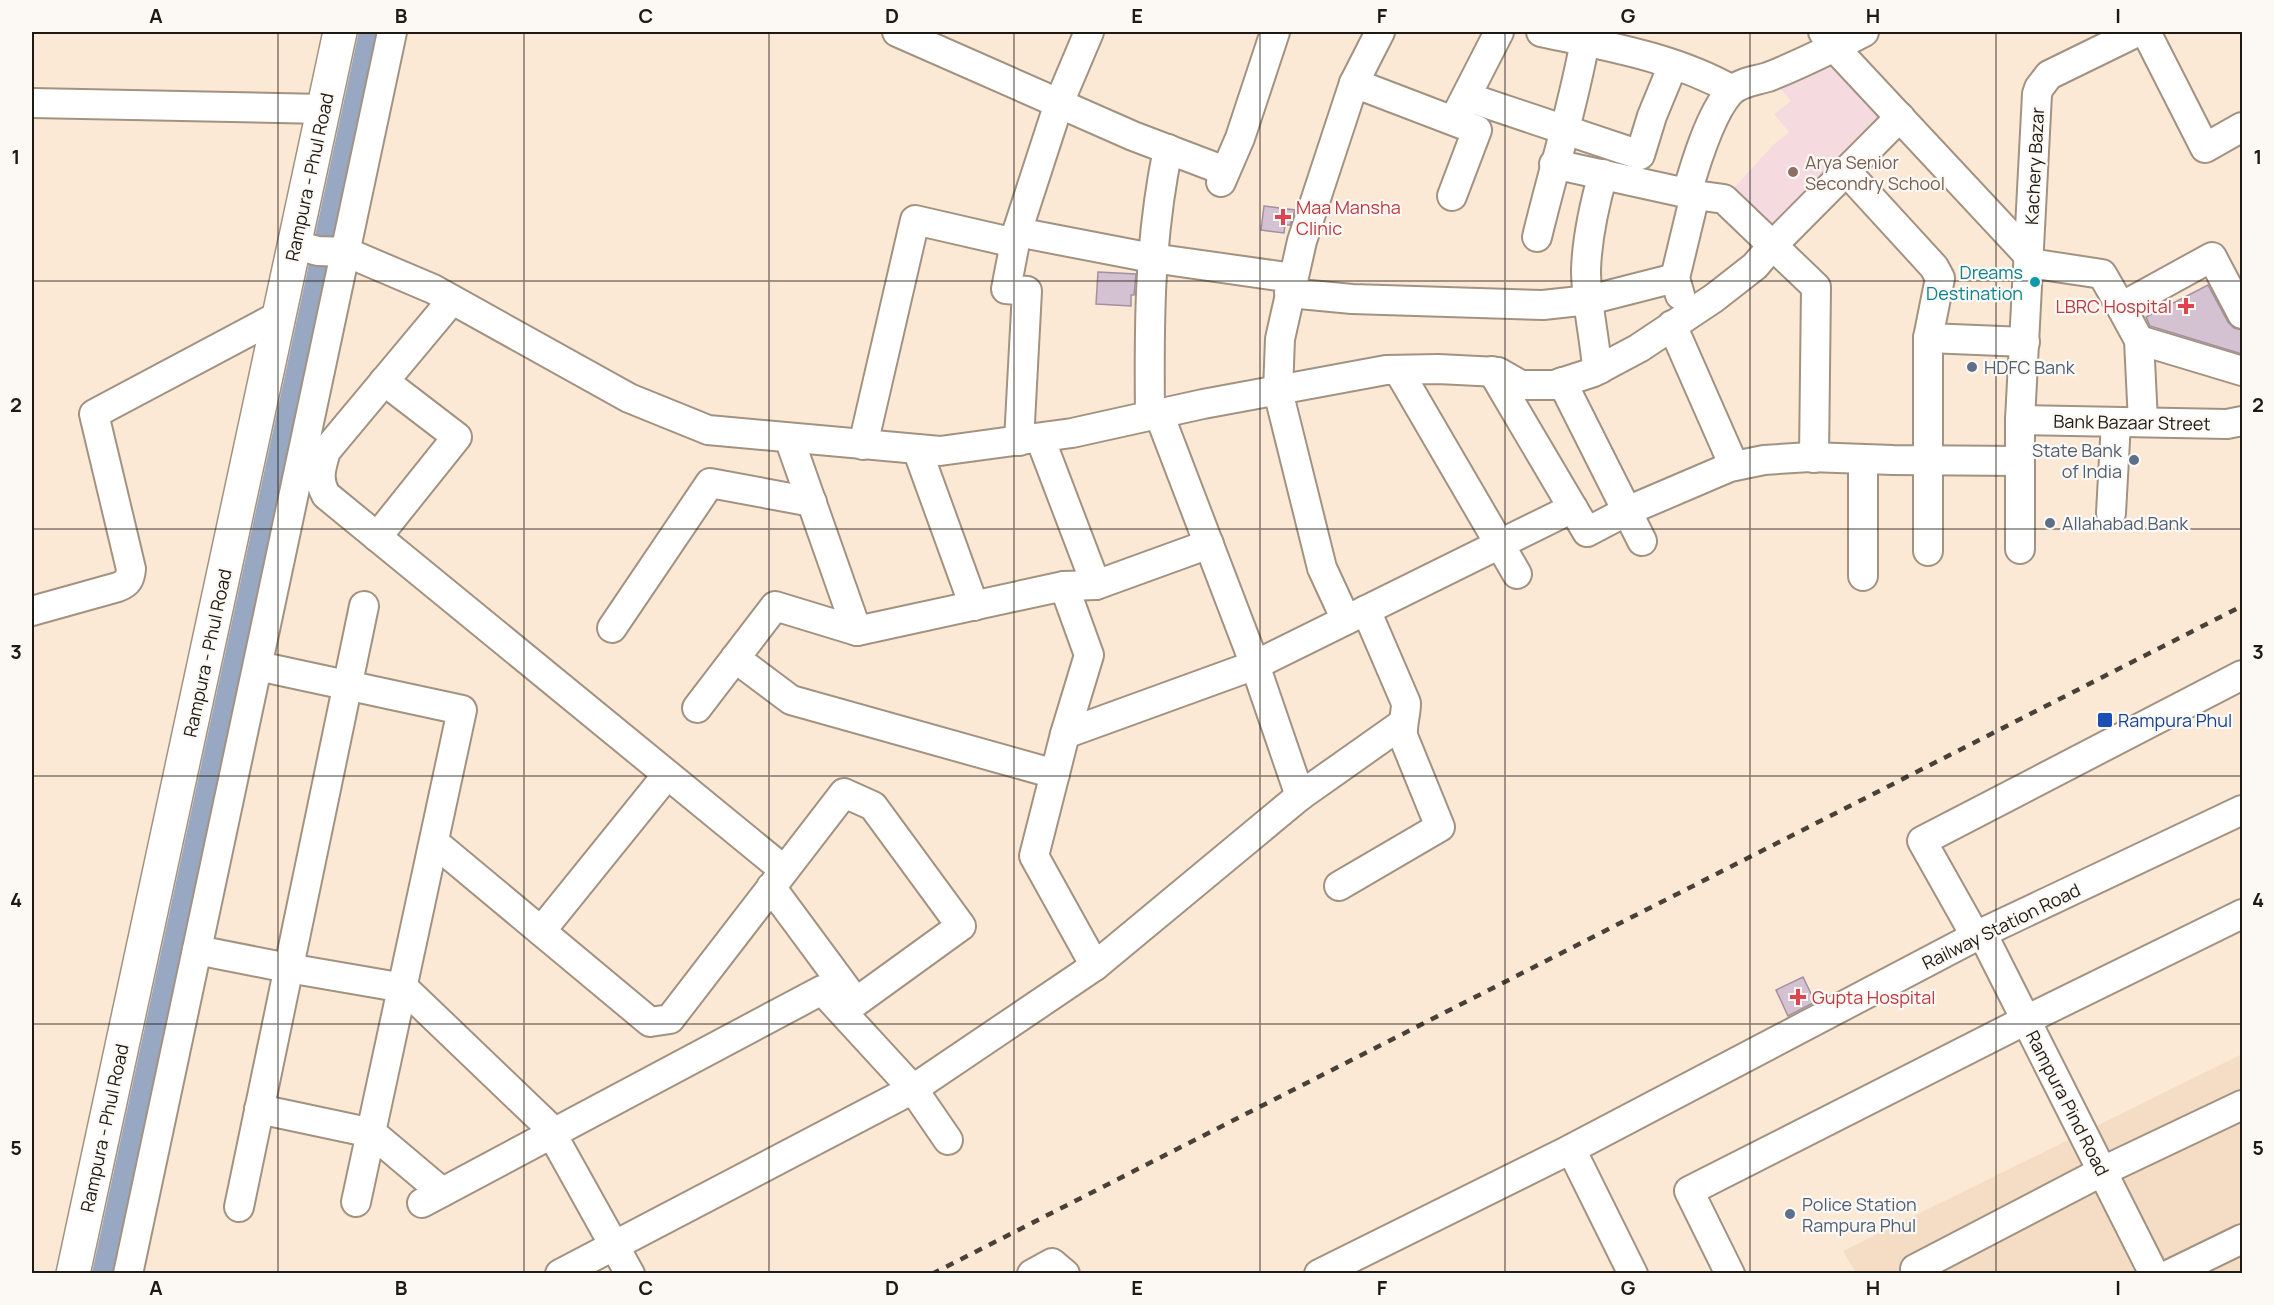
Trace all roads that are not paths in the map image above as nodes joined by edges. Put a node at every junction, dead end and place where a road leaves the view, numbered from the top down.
1 (340, 32) edge
2 (392, 32) edge
3 (897, 32) edge
4 (1089, 32) edge
5 (1275, 32) edge
6 (1380, 32) edge
7 (1499, 32) edge
8 (1540, 32) edge
9 (1864, 32) edge
10 (2138, 32) edge
11 (2146, 32) edge
12 (1828, 39) edge
13 (1586, 40) junction
14 (1673, 65) junction
15 (1354, 83) junction
16 (1732, 90) junction
17 (1467, 97) junction
18 (32, 103) edge
19 (1059, 103) junction
20 (324, 109) junction
21 (1900, 117) junction
22 (1465, 126) junction
23 (2242, 127) edge
24 (1566, 130) junction
25 (1168, 149) junction
26 (1554, 164) junction
27 (1846, 171) junction
28 (1603, 174) junction
29 (1691, 194) junction
30 (1452, 196) dead end
31 (1016, 237) junction
32 (1538, 237) dead end
33 (1773, 245) junction
34 (325, 250) junction
35 (2030, 257) junction
36 (1152, 258) junction
37 (1675, 278) junction
38 (1291, 285) junction
39 (452, 300) junction
40 (1589, 300) junction
41 (2121, 307) junction
42 (2242, 314) edge
43 (280, 315) junction
44 (1681, 319) junction
45 (1928, 338) junction
46 (2139, 340) junction
47 (2025, 342) junction
48 (1600, 369) junction
49 (1398, 370) junction
50 (1492, 371) junction
51 (2242, 371) edge
52 (384, 381) junction
53 (1562, 382) junction
54 (1278, 390) junction
55 (1155, 415) junction
56 (2020, 420) junction
57 (2242, 421) edge
58 (2129, 422) junction
59 (789, 438) junction
60 (1029, 439) junction
61 (863, 445) junction
62 (917, 449) junction
63 (1814, 458) junction
64 (1863, 460) junction
65 (1928, 461) junction
66 (2020, 461) junction
67 (1734, 466) junction
68 (812, 502) junction
69 (1573, 508) junction
70 (1627, 511) junction
71 (2111, 513) dead end
72 (377, 537) junction
73 (1642, 541) dead end
74 (1209, 544) junction
75 (1499, 544) junction
76 (2020, 549) dead end
77 (1928, 551) dead end
78 (1516, 574) dead end
79 (1863, 576) dead end
80 (1096, 585) junction
81 (1064, 586) junction
82 (364, 606) dead end
83 (974, 606) junction
84 (32, 611) edge
85 (1356, 615) junction
86 (612, 628) dead end
87 (857, 632) junction
88 (735, 658) junction
89 (1255, 665) junction
90 (258, 666) junction
91 (2242, 675) edge
92 (348, 685) junction
93 (698, 708) dead end
94 (1402, 724) junction
95 (1065, 734) junction
96 (1055, 774) junction
97 (668, 775) junction
98 (2242, 794) edge
99 (1300, 796) junction
100 (2242, 810) edge
101 (434, 843) junction
102 (778, 879) junction
103 (1339, 886) dead end
104 (2242, 914) edge
105 (541, 931) junction
106 (1980, 931) junction
107 (197, 950) junction
108 (1095, 966) junction
109 (288, 968) junction
110 (404, 988) junction
111 (2026, 1020) junction
112 (913, 1089) junction
113 (2242, 1105) edge
114 (259, 1109) junction
115 (372, 1133) junction
116 (552, 1134) junction
117 (948, 1140) dead end
118 (1571, 1149) junction
119 (2103, 1171) junction
120 (356, 1202) dead end
121 (239, 1207) dead end
122 (2242, 1239) edge
123 (614, 1245) junction
124 (73, 1274) edge
125 (128, 1274) edge
126 (560, 1274) edge
127 (630, 1274) edge
128 (1032, 1274) edge
129 (1065, 1274) edge
130 (1319, 1274) edge
131 (1634, 1274) edge
132 (1730, 1274) edge
133 (1917, 1274) edge
134 (2154, 1274) edge
135 (2170, 1274) edge

1 - 20 highway, Rampura - Phul Road
2 - 34 street
3 - 19 street
4 - 19 street
5 - 25 street
6 - 15 street
7 - 17 street
8 - 13 street
9 - 12 street
10 - 35 street, Kachery Bazar
11 - 23 street
12 - 16 street
12 - 21 street
13 - 14 street
13 - 24 street
14 - 16 street
14 - 24 street
15 - 22 street
15 - 38 street
16 - 29 street
17 - 22 street
17 - 24 street
18 - 20 street
19 - 25 street
19 - 31 street
20 - 34 highway, Rampura - Phul Road
21 - 27 street
21 - 35 street
22 - 30 street
24 - 26 street
25 - 36 street
26 - 28 street
26 - 32 street
27 - 33 street
27 - 45 street
28 - 29 street
28 - 40 street
29 - 33 street
29 - 37 street
31 - 36 street
31 - 60 street
31 - 61 street
33 - 44 street
33 - 63 street
34 - 39 street
34 - 43 highway, Rampura - Phul Road
34 - 90 street
35 - 41 street
35 - 47 street, Kachery Bazar
36 - 38 street
36 - 55 street
37 - 40 street
37 - 44 street
38 - 40 street
38 - 54 street
39 - 52 street
39 - 59 street
40 - 48 street
41 - 42 street
41 - 46 street
43 - 84 street
43 - 124 highway, Rampura - Phul Road
44 - 48 street
44 - 67 street
45 - 47 street
45 - 65 street
46 - 51 street
46 - 58 street
47 - 56 street, Kachery Bazar
48 - 53 street
49 - 50 street
49 - 54 street
49 - 75 street
50 - 53 street
50 - 69 street
52 - 72 street
52 - 72 street
53 - 70 street
54 - 55 street
54 - 85 street
55 - 60 street
55 - 74 street
56 - 58 street, Bank Bazaar Street
56 - 66 street, Kachery Bazar
57 - 58 street, Bank Bazaar Street
58 - 71 street
59 - 61 street
59 - 68 street
60 - 62 street
60 - 80 street
61 - 62 street
62 - 83 street
63 - 64 street
63 - 67 street
64 - 65 street
64 - 79 street
65 - 66 street
65 - 77 street
66 - 76 street, Kachery Bazar
67 - 70 street
68 - 86 street
68 - 87 street
69 - 70 street
69 - 75 street
70 - 73 street
72 - 97 street
74 - 80 street
74 - 89 street
75 - 78 street
75 - 85 street
80 - 81 street
81 - 83 street
81 - 95 street
82 - 92 street
83 - 87 street
85 - 89 street
85 - 94 street
87 - 88 street
88 - 93 street
88 - 96 street
89 - 95 street
89 - 99 street
90 - 92 street
90 - 107 street
91 - 106 street, Rampura Pind Road
92 - 101 street
92 - 109 street
94 - 99 street
94 - 103 street
95 - 96 street
96 - 108 street
97 - 102 street
97 - 105 street
98 - 106 street
99 - 108 street
100 - 106 street, Railway Station Road
101 - 105 street
101 - 110 street
102 - 102 street
102 - 105 street
104 - 111 street
106 - 111 street, Rampura Pind Road
106 - 118 street, Railway Station Road
107 - 109 street
107 - 125 street
108 - 112 street
109 - 110 street
109 - 114 street
110 - 115 street
110 - 116 street
111 - 119 street, Rampura Pind Road
111 - 132 street
112 - 116 street
112 - 117 street
112 - 123 street
113 - 119 street
114 - 115 street
114 - 121 street
115 - 116 street
115 - 120 street
116 - 123 street
118 - 130 street, Railway Station Road
118 - 131 street
119 - 133 street
119 - 134 street, Rampura Pind Road
122 - 135 street
123 - 126 street
123 - 127 street
128 - 129 street

